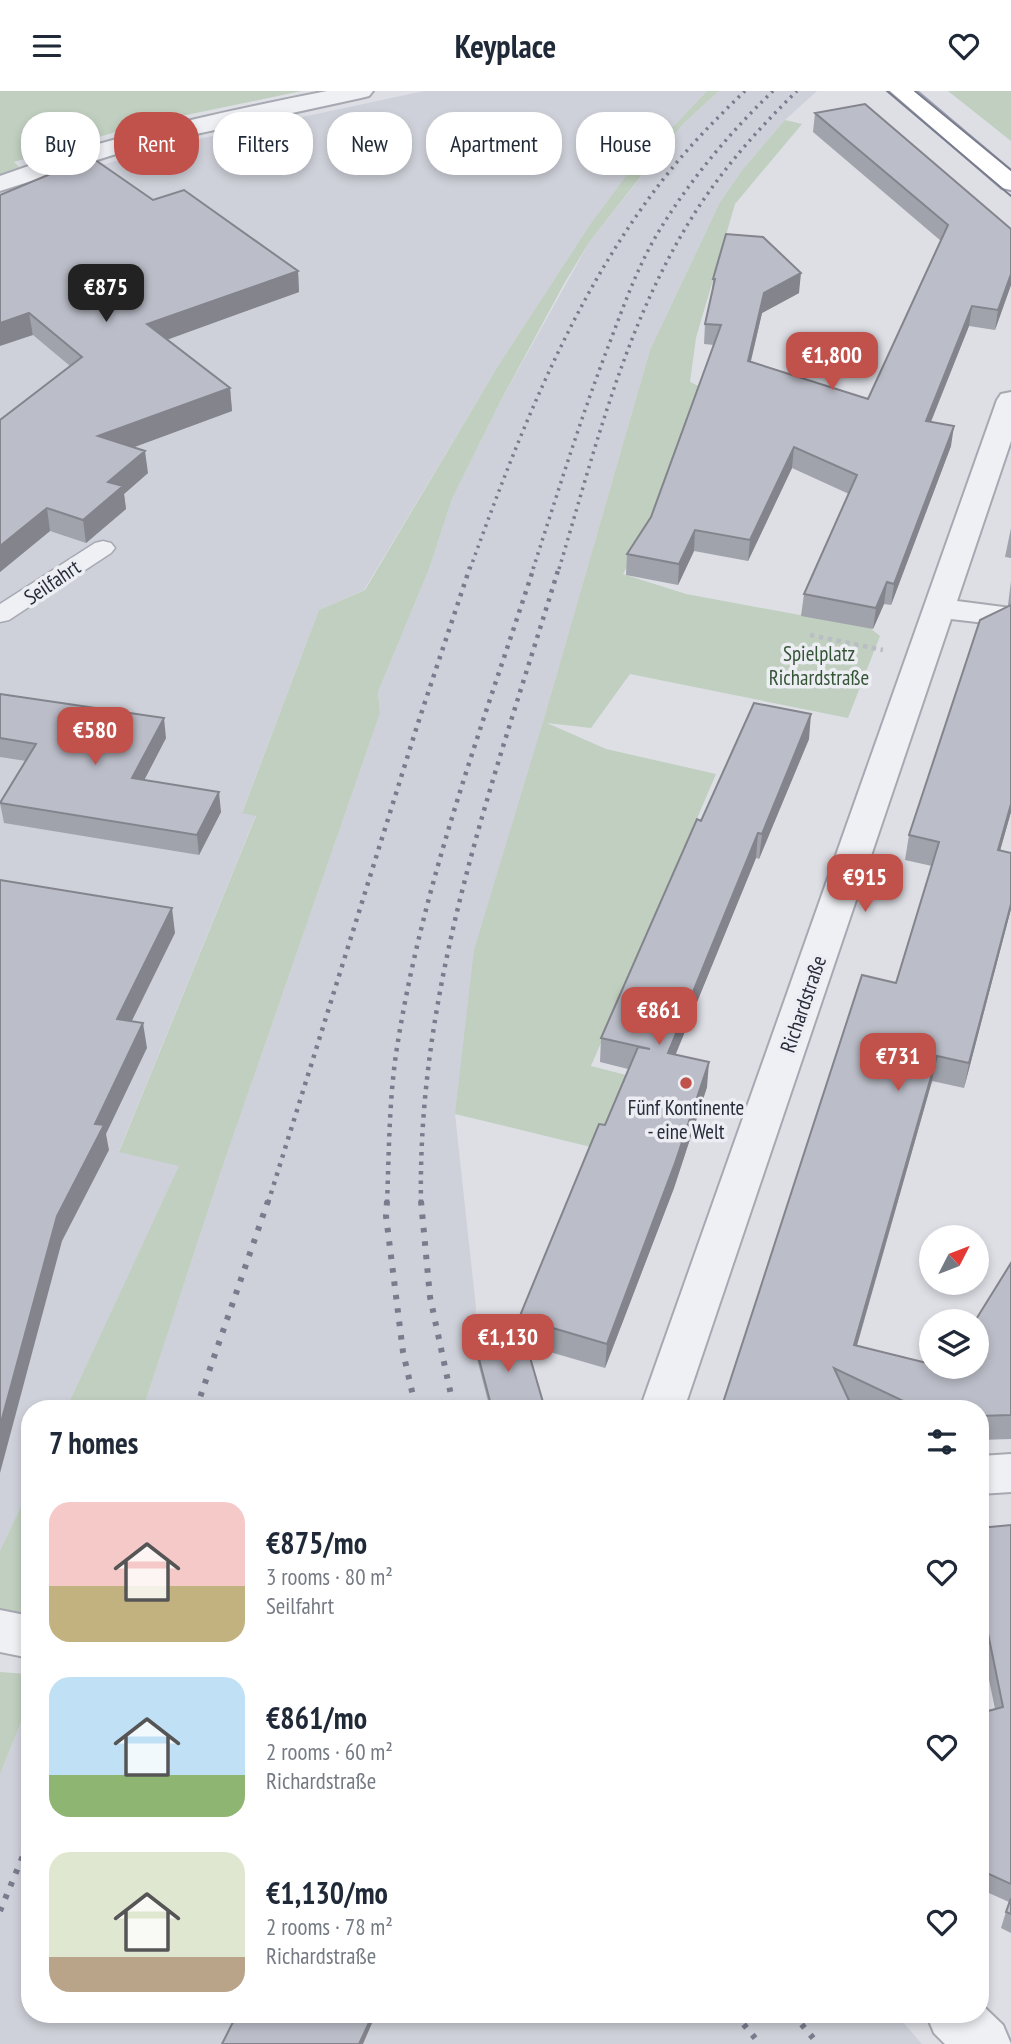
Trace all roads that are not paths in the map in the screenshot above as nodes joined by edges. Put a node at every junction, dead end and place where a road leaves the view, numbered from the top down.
1 (361, 91) edge
2 (902, 91) edge
3 (1011, 183) edge
4 (0, 184) edge
5 (1011, 400) edge
6 (103, 548) dead end
7 (939, 608) junction
8 (0, 615) edge
9 (1011, 617) edge
10 (665, 1400) edge
11 (1011, 1473) edge
12 (989, 1474) edge
13 (0, 1630) edge
14 (21, 1635) edge
15 (962, 2023) edge
16 (984, 2044) edge

1 - 4 street
2 - 3 main road
5 - 7 street, Richardstraße
6 - 8 lane, Seilfahrt
7 - 9 street
7 - 10 street, Richardstraße
11 - 12 street
13 - 14 street
15 - 16 street

